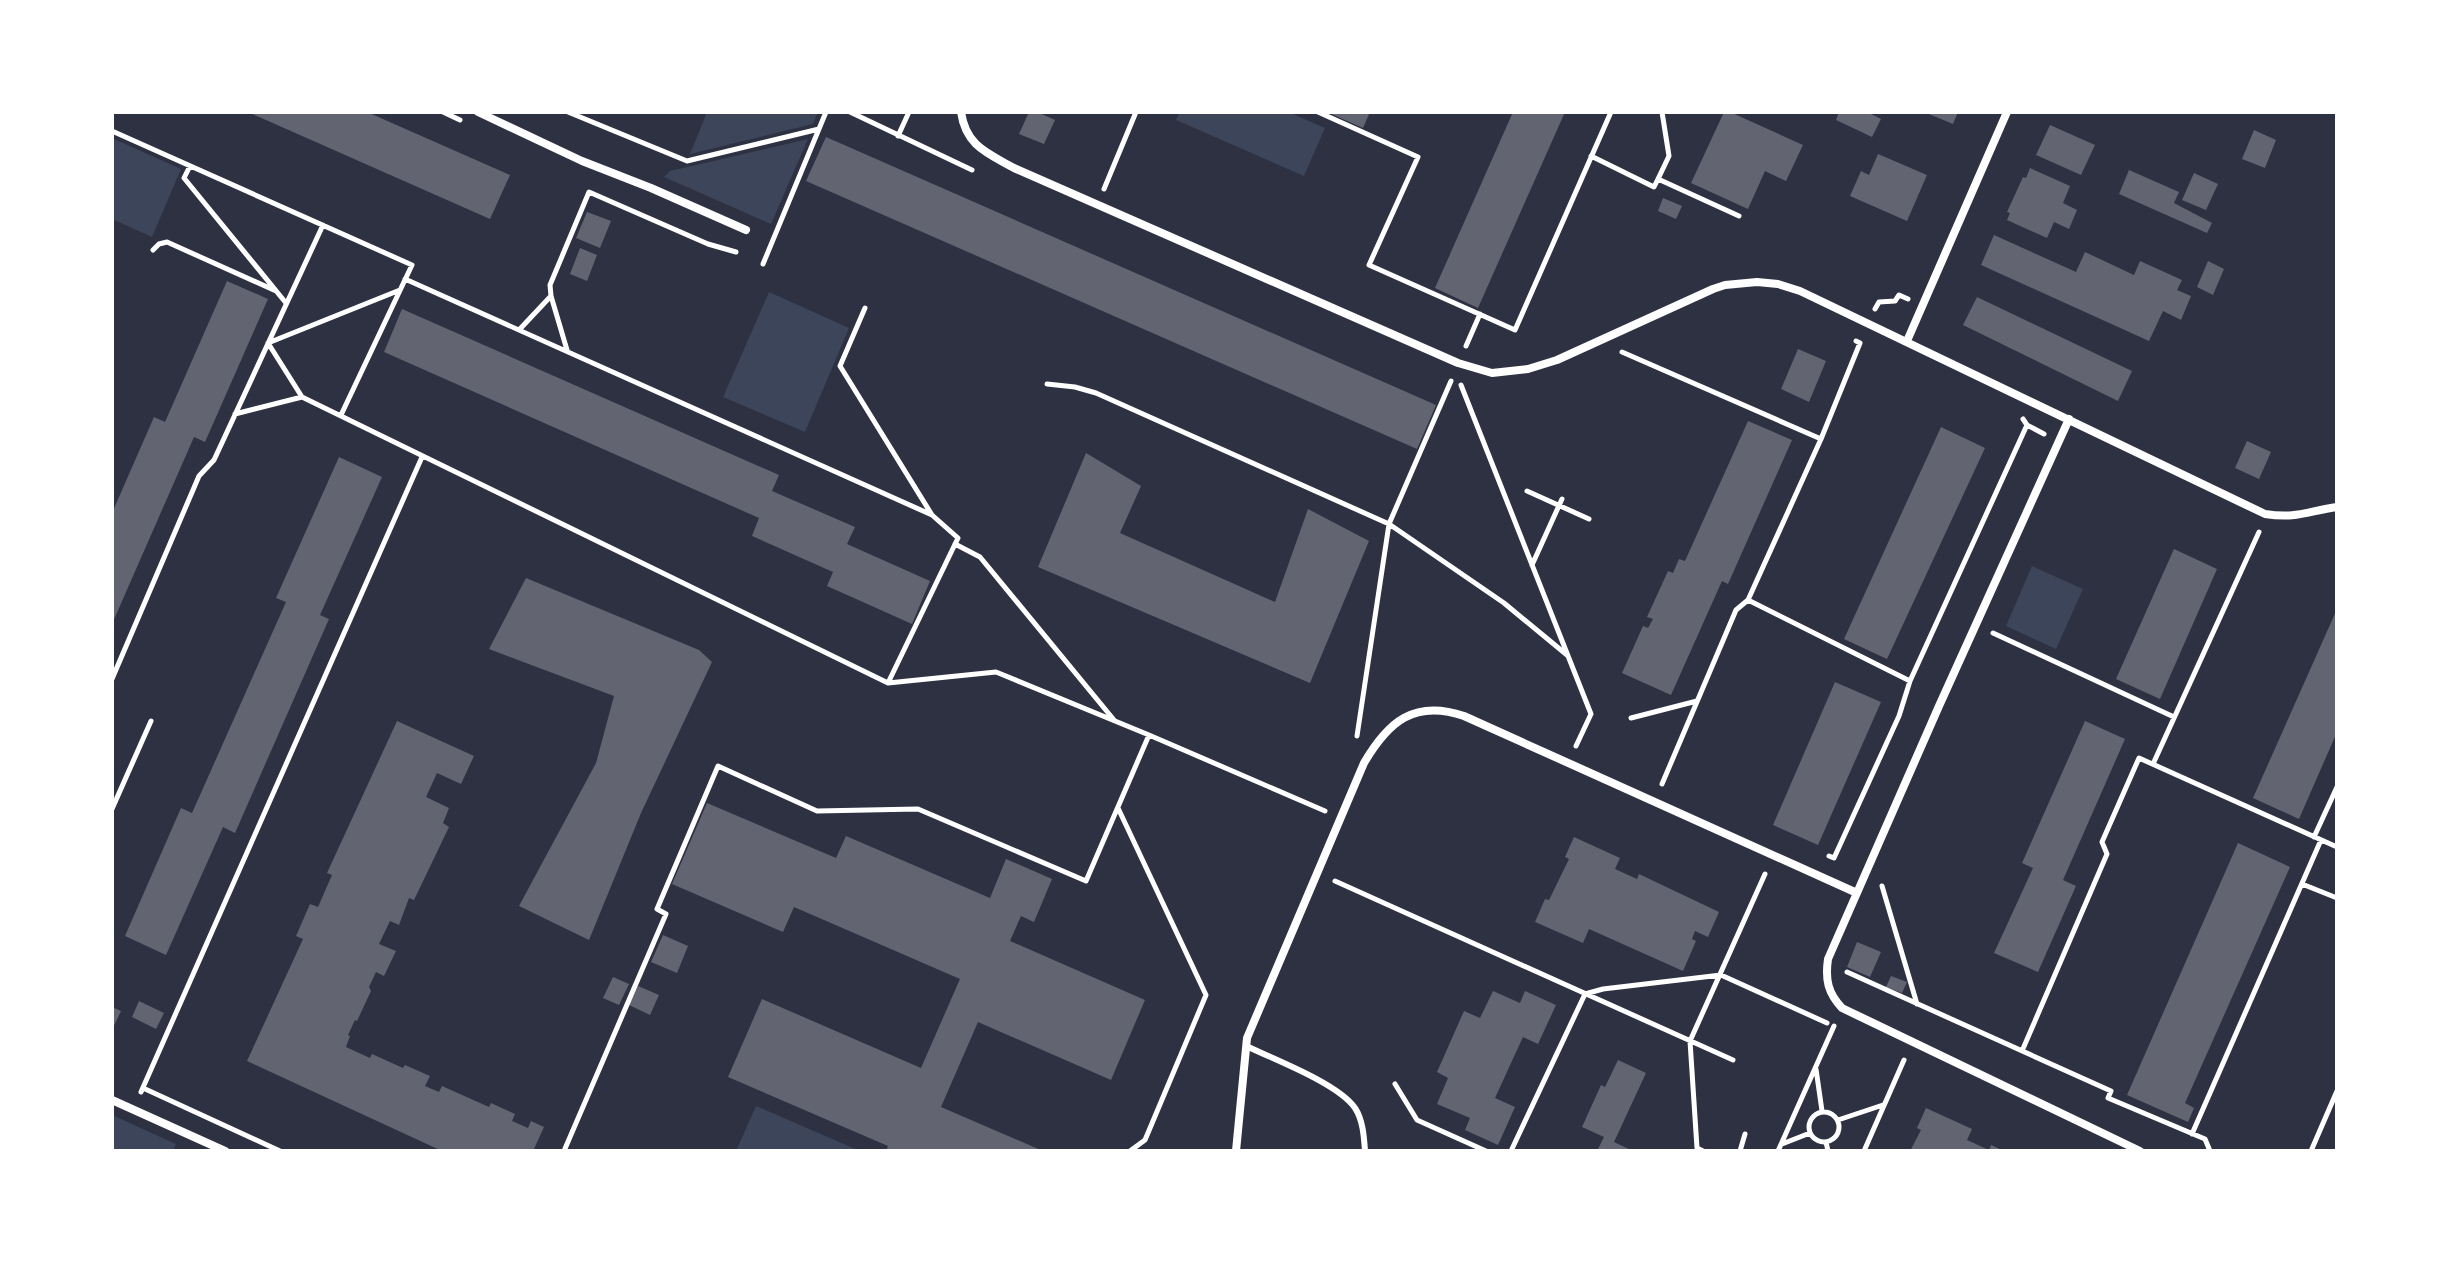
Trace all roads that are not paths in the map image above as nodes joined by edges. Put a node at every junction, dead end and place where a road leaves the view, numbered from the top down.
1 (478, 112) edge
2 (961, 112) edge
3 (2007, 112) edge
4 (746, 230) dead end
5 (1907, 341) junction
6 (2069, 419) junction
7 (2337, 507) edge
8 (1857, 893) junction
9 (1246, 1046) junction
10 (112, 1100) edge
11 (2122, 1147) edge
12 (225, 1151) edge
13 (1236, 1151) edge
14 (1365, 1151) edge
15 (2140, 1151) edge

1 - 4 street
2 - 5 street
3 - 5 street
5 - 6 street
6 - 7 street
6 - 8 street
8 - 9 street
8 - 11 street
9 - 13 street
9 - 14 lane
10 - 12 street
11 - 15 street

